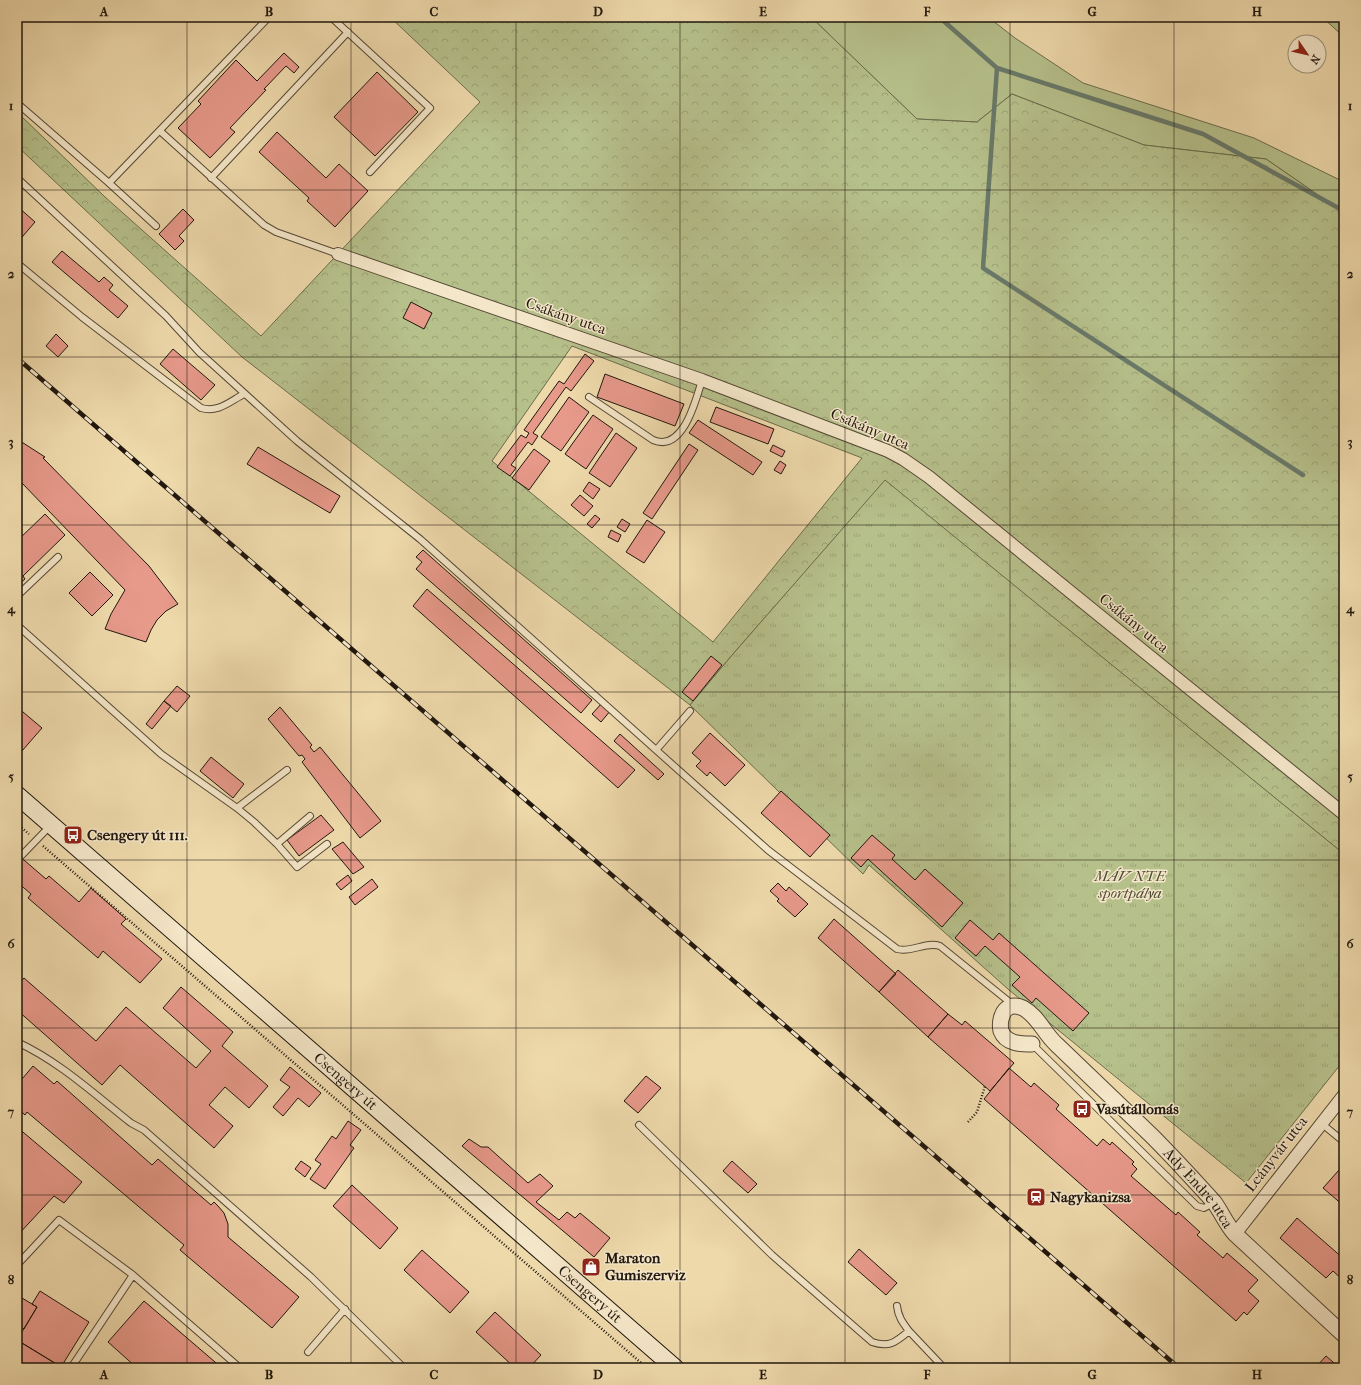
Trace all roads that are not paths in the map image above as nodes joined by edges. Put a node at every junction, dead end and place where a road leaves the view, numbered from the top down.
1 (268, 17) edge
2 (331, 17) edge
3 (348, 32) junction
4 (17, 103) edge
5 (160, 131) junction
6 (370, 172) dead end
7 (17, 178) edge
8 (211, 178) junction
9 (109, 183) junction
10 (156, 226) dead end
11 (338, 254) joint
12 (17, 263) edge
13 (702, 380) junction
14 (244, 394) junction
15 (589, 397) dead end
16 (58, 557) dead end
17 (17, 596) edge
18 (17, 625) edge
19 (690, 711) dead end
20 (657, 749) junction
21 (287, 770) dead end
22 (17, 795) edge
23 (237, 808) junction
24 (1344, 814) edge
25 (310, 816) dead end
26 (51, 825) junction
27 (277, 844) junction
28 (327, 844) dead end
29 (22, 855) dead end
30 (1013, 1005) junction
31 (1052, 1040) junction
32 (17, 1042) edge
33 (1032, 1044) junction
34 (1344, 1096) edge
35 (1321, 1123) junction
36 (639, 1125) dead end
37 (1344, 1142) edge
38 (1214, 1202) junction
39 (1235, 1234) junction
40 (17, 1264) edge
41 (133, 1275) junction
42 (897, 1306) dead end
43 (345, 1308) junction
44 (909, 1331) junction
45 (1344, 1335) edge
46 (308, 1352) dead end
47 (71, 1368) edge
48 (240, 1368) edge
49 (404, 1368) edge
50 (675, 1368) edge
51 (944, 1368) edge

1 - 5 lane
2 - 3 lane
3 - 6 lane
3 - 8 lane
4 - 9 lane
5 - 8 lane
5 - 9 lane
7 - 14 lane
8 - 11 lane
9 - 10 lane
11 - 13 street, Csákány utca
12 - 14 lane
13 - 15 lane
13 - 24 street, Csákány utca
14 - 20 lane
16 - 17 lane
18 - 23 lane
19 - 20 lane
20 - 30 lane
21 - 23 lane
22 - 26 main road, Csengery út
23 - 27 lane
25 - 27 lane
26 - 29 lane
26 - 50 main road, Csengery út
27 - 28 lane
30 - 31 street, Ady Endre utca
30 - 33 street
31 - 33 street
31 - 38 street, Ady Endre utca
32 - 43 lane
33 - 38 lane
34 - 35 street, Leányvár utca
35 - 37 lane
35 - 39 street, Leányvár utca
36 - 44 lane
38 - 39 street, Ady Endre utca
39 - 45 street, Ady Endre utca
40 - 41 lane
41 - 47 lane
41 - 48 lane
42 - 44 lane
43 - 46 lane
43 - 49 lane
44 - 51 lane

